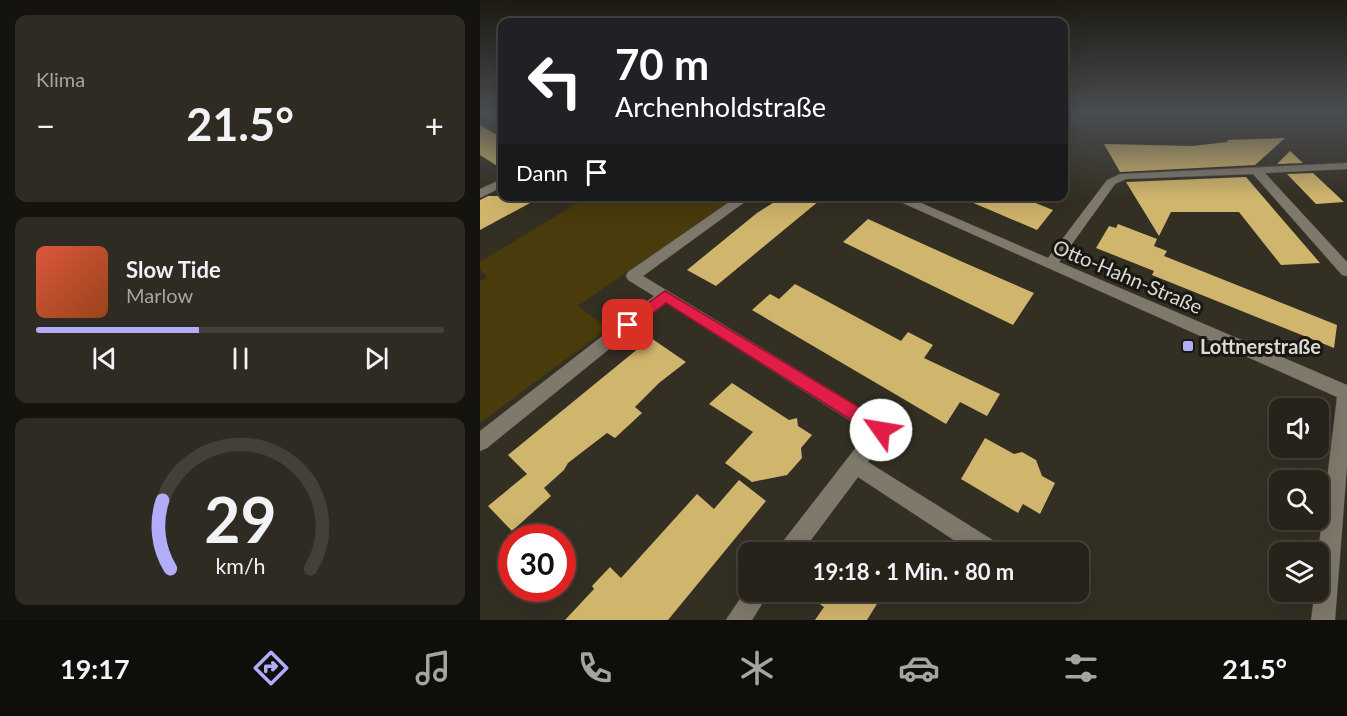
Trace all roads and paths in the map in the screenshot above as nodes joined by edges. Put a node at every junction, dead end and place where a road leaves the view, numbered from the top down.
1 (1347, 166) edge
2 (1255, 169) junction
3 (498, 185) edge
4 (480, 194) edge
5 (740, 201) edge
6 (904, 201) edge
7 (1050, 265) junction
8 (1347, 271) edge
9 (665, 296) junction
10 (1347, 393) edge
11 (480, 442) edge
12 (855, 464) junction
13 (796, 542) edge
14 (976, 542) edge
15 (751, 602) edge
16 (738, 620) edge
17 (1323, 620) edge

1 - 2 street
2 - 7 street
2 - 8 street
3 - 4 street
5 - 9 street
6 - 7 street, Otto-Hahn-Straße
7 - 10 street, Otto-Hahn-Straße
9 - 11 street
9 - 12 street
10 - 17 street
12 - 13 street
12 - 14 street
15 - 16 street

